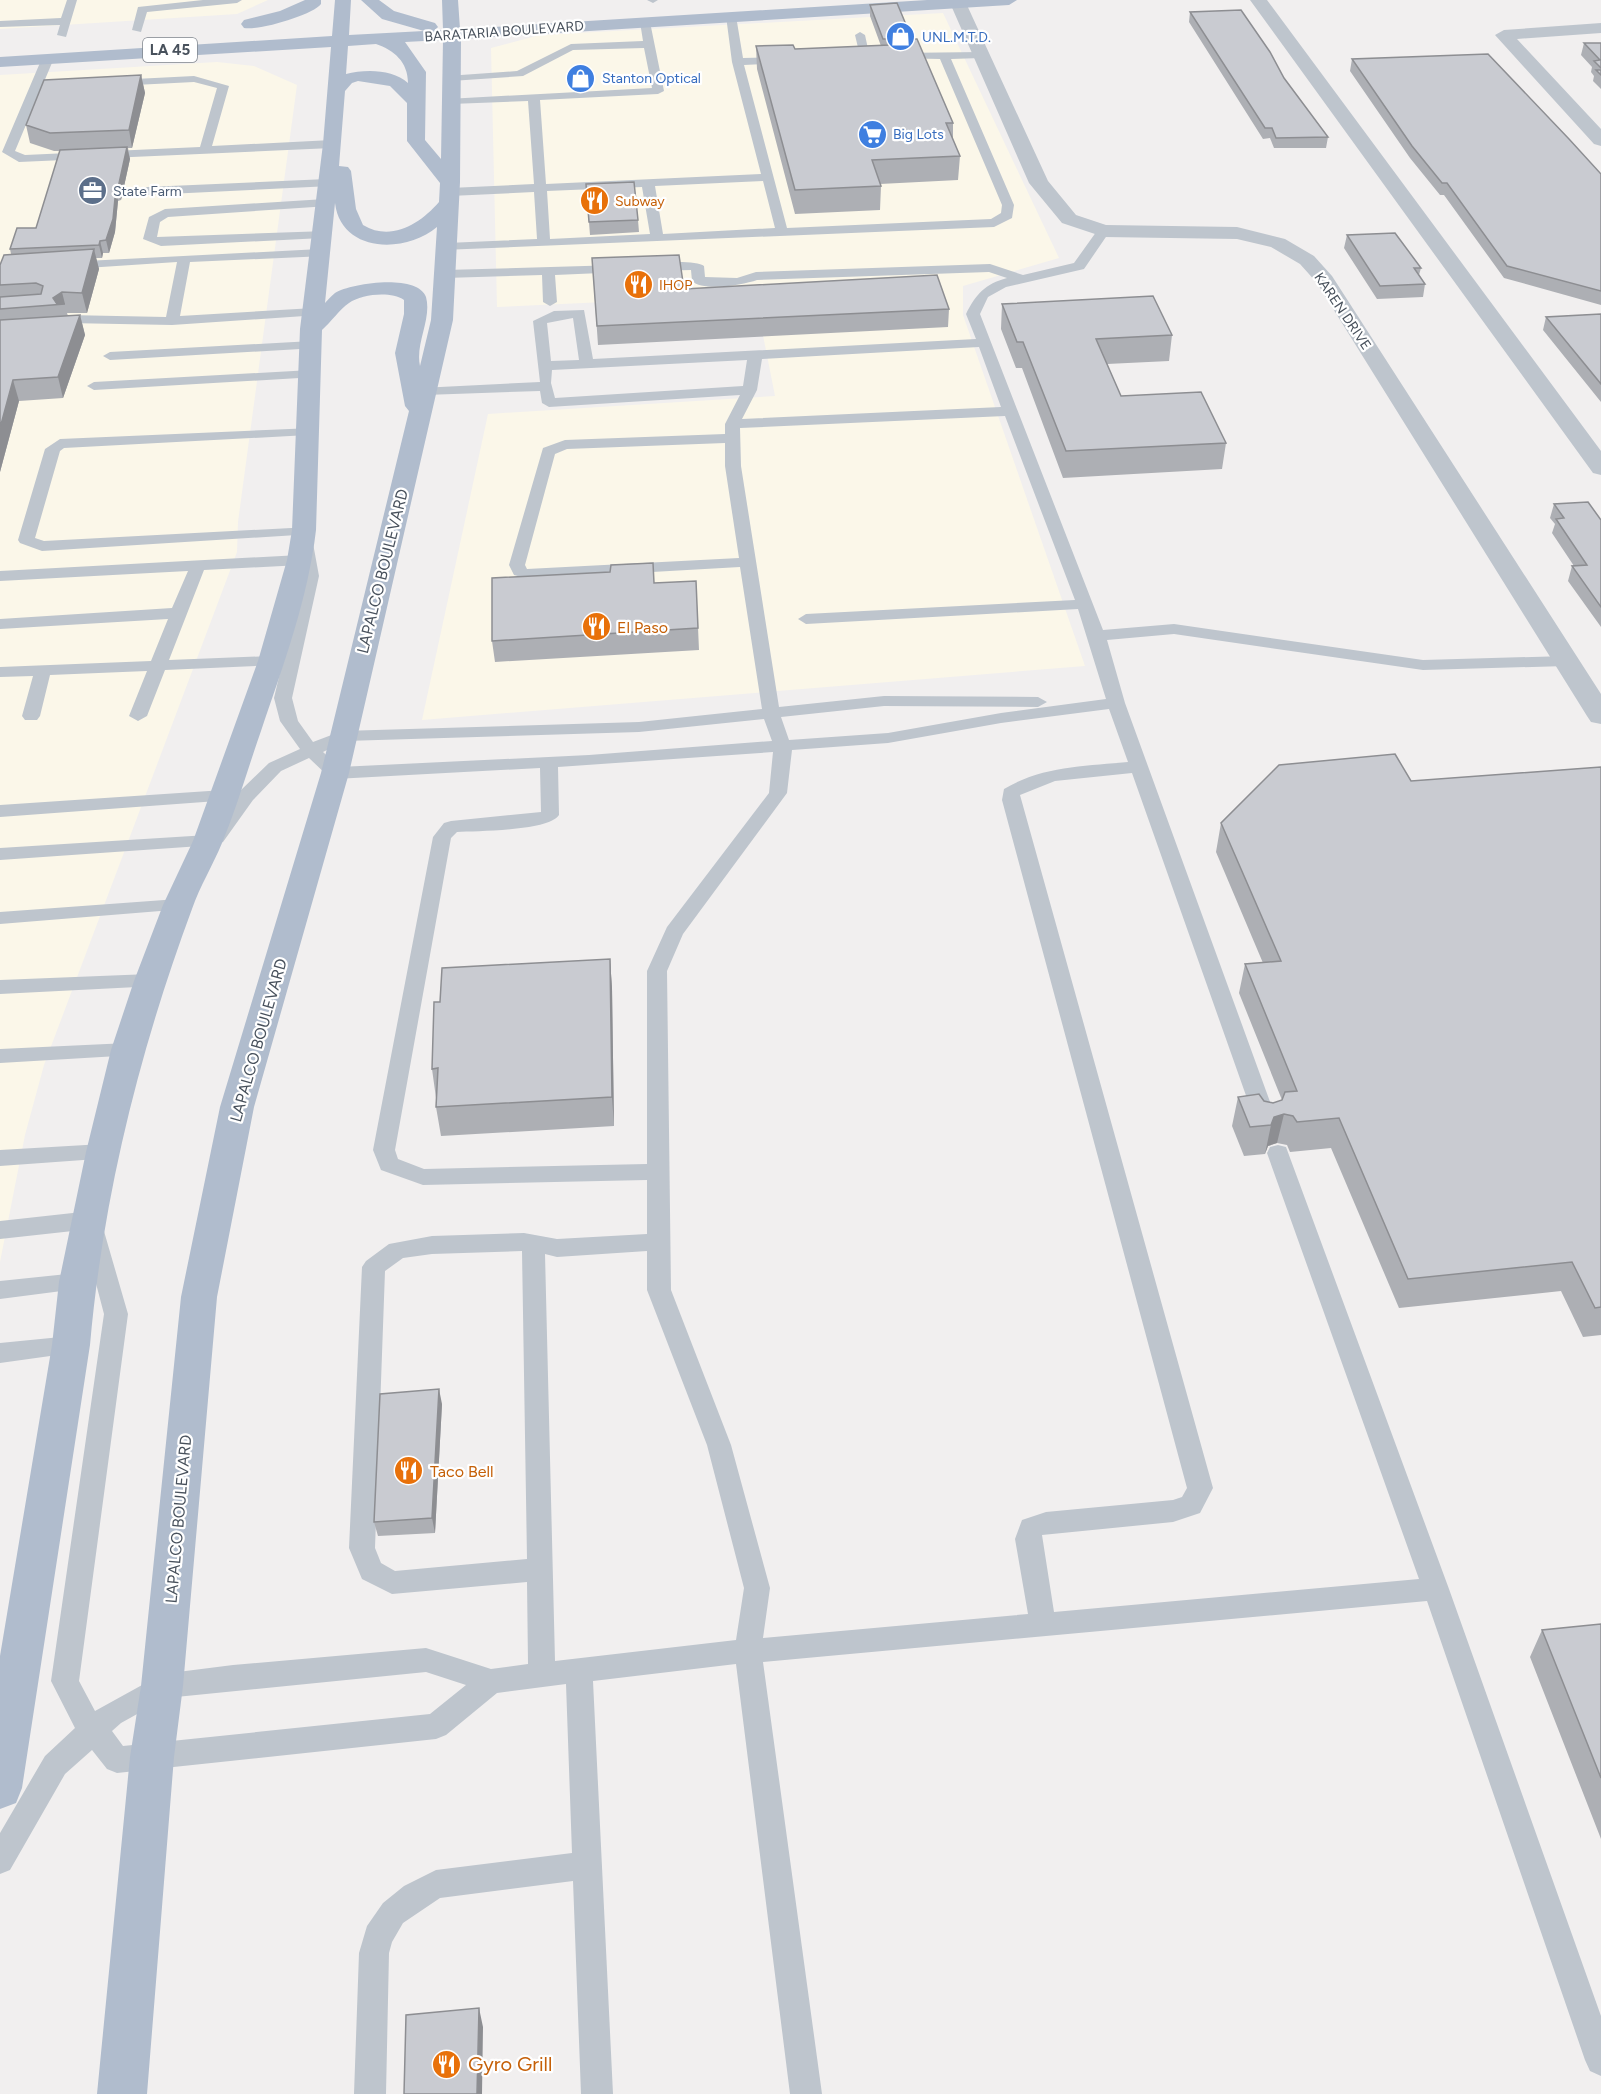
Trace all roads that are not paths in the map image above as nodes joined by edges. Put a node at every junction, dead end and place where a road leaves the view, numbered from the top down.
1 (72, 0) edge
2 (237, 0) edge
3 (313, 0) edge
4 (720, 0) edge
5 (1009, 0) edge
6 (1258, 0) edge
7 (216, 2) edge
8 (961, 2) edge
9 (914, 3) edge
10 (731, 16) junction
11 (339, 18) edge
12 (456, 20) edge
13 (645, 22) junction
14 (0, 24) edge
15 (250, 24) junction
16 (565, 27) junction
17 (64, 28) junction
18 (1601, 28) edge
19 (159, 29) dead end
20 (136, 30) junction
21 (115, 32) dead end
22 (84, 34) dead end
23 (860, 35) dead end
24 (376, 39) junction
25 (0, 40) edge
26 (651, 44) junction
27 (571, 47) junction
28 (981, 56) junction
29 (945, 57) junction
30 (48, 58) junction
31 (796, 59) edge
32 (0, 61) edge
33 (738, 62) junction
34 (451, 78) junction
35 (104, 83) edge
36 (337, 89) junction
37 (534, 97) junction
38 (451, 101) junction
39 (418, 103) junction
40 (1601, 140) edge
41 (332, 144) junction
42 (205, 151) junction
43 (768, 177) junction
44 (648, 183) junction
45 (541, 189) junction
46 (147, 191) dead end
47 (326, 193) junction
48 (450, 193) junction
49 (1104, 231) junction
50 (782, 232) junction
51 (657, 238) junction
52 (544, 243) junction
53 (321, 244) junction
54 (447, 247) junction
55 (189, 258) junction
56 (56, 266) edge
57 (548, 271) junction
58 (446, 274) junction
59 (1026, 280) junction
60 (550, 302) dead end
61 (96, 320) junction
62 (172, 321) junction
63 (312, 340) junction
64 (984, 343) junction
65 (110, 356) dead end
66 (755, 356) junction
67 (586, 365) junction
68 (544, 366) junction
69 (94, 386) dead end
70 (546, 386) junction
71 (750, 390) junction
72 (425, 392) junction
73 (1010, 411) junction
74 (419, 417) junction
75 (308, 431) junction
76 (732, 431) junction
77 (1601, 468) edge
78 (304, 530) junction
79 (300, 560) junction
80 (748, 562) junction
81 (198, 566) junction
82 (0, 576) edge
83 (1085, 604) junction
84 (179, 613) junction
85 (806, 619) dead end
86 (0, 624) edge
87 (1097, 636) junction
88 (271, 661) junction
89 (1566, 661) junction
90 (159, 664) junction
91 (43, 670) junction
92 (0, 672) edge
93 (1116, 703) junction
94 (771, 713) junction
95 (31, 716) dead end
96 (138, 716) dead end
97 (1601, 716) edge
98 (342, 736) junction
99 (783, 747) junction
100 (323, 762) junction
101 (549, 762) junction
102 (1140, 767) junction
103 (224, 796) junction
104 (0, 811) edge
105 (208, 841) junction
106 (0, 854) edge
107 (194, 870) junction
108 (178, 905) junction
109 (0, 918) edge
110 (150, 981) junction
111 (0, 987) edge
112 (128, 1050) junction
113 (0, 1056) edge
114 (1266, 1122) edge
115 (103, 1152) junction
116 (1278, 1153) edge
117 (0, 1158) edge
118 (659, 1172) junction
119 (91, 1220) junction
120 (0, 1230) edge
121 (659, 1242) junction
122 (533, 1244) junction
123 (77, 1282) junction
124 (0, 1290) edge
125 (71, 1345) junction
126 (0, 1353) edge
127 (540, 1569) junction
128 (1436, 1589) junction
129 (1043, 1624) junction
130 (13, 1630) edge
131 (748, 1651) junction
132 (579, 1670) junction
133 (542, 1675) junction
134 (491, 1681) junction
135 (162, 1686) junction
136 (5, 1724) edge
137 (94, 1730) junction
138 (152, 1757) junction
139 (0, 1788) edge
140 (0, 1860) edge
141 (588, 1865) junction
142 (1601, 2060) edge
143 (122, 2094) edge
144 (370, 2094) edge
145 (597, 2094) edge
146 (806, 2094) edge

1 - 17 lane
2 - 7 lane
3 - 15 main road
4 - 16 main road
5 - 8 main road, BARATARIA BOULEVARD / LA 45
6 - 77 street
7 - 20 lane
8 - 9 main road, BARATARIA BOULEVARD / LA 45
8 - 28 street, KAREN DRIVE
9 - 10 main road, BARATARIA BOULEVARD / LA 45
10 - 13 main road, BARATARIA BOULEVARD / LA 45
10 - 33 lane
11 - 12 main road, BARATARIA BOULEVARD / LA 45
11 - 15 main road, BARATARIA BOULEVARD / LA 45
11 - 24 main road, BARATARIA BOULEVARD / LA 45
11 - 30 main road, BARATARIA BOULEVARD / LA 45
11 - 36 main road
12 - 16 main road, BARATARIA BOULEVARD / LA 45
12 - 24 main road, BARATARIA BOULEVARD / LA 45
12 - 34 main road, LAPALCO BOULEVARD
13 - 16 main road, BARATARIA BOULEVARD / LA 45
13 - 26 lane
14 - 17 lane
15 - 32 main road, BARATARIA BOULEVARD / LA 45
16 - 27 lane
17 - 22 main road
17 - 25 main road
18 - 40 street
19 - 20 main road, LA 45
20 - 21 main road, LA 45
23 - 29 lane
24 - 39 main road
26 - 27 lane
26 - 37 lane
27 - 34 lane
28 - 29 lane
28 - 49 street, KAREN DRIVE
29 - 50 lane
30 - 32 main road, BARATARIA BOULEVARD / LA 45
30 - 42 lane
31 - 33 lane
33 - 43 lane
34 - 38 main road, LAPALCO BOULEVARD
35 - 42 lane
36 - 39 main road
36 - 41 main road
37 - 38 lane
37 - 45 lane
38 - 48 main road, LAPALCO BOULEVARD
39 - 48 main road
41 - 42 lane
41 - 47 main road
41 - 48 main road
43 - 44 lane
43 - 50 lane
44 - 45 lane
44 - 51 lane
45 - 48 lane
45 - 52 lane
46 - 47 lane
47 - 53 main road
47 - 53 lane
48 - 54 main road, LAPALCO BOULEVARD
49 - 59 lane
49 - 89 street, KAREN DRIVE
50 - 51 lane
51 - 52 lane
52 - 54 lane
53 - 55 lane
53 - 63 main road
54 - 58 main road, LAPALCO BOULEVARD
55 - 56 lane
55 - 62 lane
57 - 58 lane
57 - 59 lane
57 - 60 lane
58 - 72 main road, LAPALCO BOULEVARD
59 - 64 lane
61 - 61 lane
61 - 62 lane
62 - 63 lane
63 - 65 lane
63 - 69 lane
63 - 74 main road
63 - 75 main road
64 - 66 lane
64 - 73 lane
66 - 67 lane
66 - 71 lane
67 - 68 lane
67 - 68 lane
68 - 70 lane
70 - 71 lane
70 - 72 lane
71 - 76 lane
72 - 74 main road, LAPALCO BOULEVARD
73 - 76 lane
73 - 83 lane
74 - 98 main road, LAPALCO BOULEVARD
75 - 78 main road
75 - 78 lane
76 - 80 lane
76 - 80 lane
78 - 79 main road
78 - 100 lane
79 - 81 lane
79 - 88 main road
80 - 94 lane
81 - 82 lane
81 - 84 lane
83 - 85 lane
83 - 87 lane
84 - 86 lane
84 - 90 lane
87 - 89 lane
87 - 93 lane
88 - 90 lane
88 - 103 main road
89 - 97 street, KAREN DRIVE
90 - 91 lane
90 - 96 lane
91 - 92 lane
91 - 95 lane
93 - 94 lane
93 - 99 lane
93 - 102 lane
94 - 98 lane
94 - 99 lane
98 - 100 main road, LAPALCO BOULEVARD
99 - 101 lane
99 - 118 lane
100 - 101 lane
100 - 107 lane
100 - 135 main road, LAPALCO BOULEVARD
101 - 118 lane
102 - 114 lane
102 - 129 lane
103 - 104 lane
103 - 105 main road
105 - 106 lane
105 - 107 main road
107 - 108 main road
108 - 109 lane
108 - 110 main road
110 - 111 lane
110 - 112 main road
112 - 113 lane
112 - 115 main road
115 - 117 lane
115 - 119 main road
116 - 128 lane
118 - 121 lane
119 - 120 lane
119 - 123 main road
119 - 137 lane
121 - 122 lane
121 - 131 lane
122 - 127 lane
122 - 127 lane
123 - 124 lane
123 - 125 main road
125 - 126 lane
125 - 130 main road
127 - 133 lane
128 - 129 lane
128 - 142 lane
129 - 131 lane
130 - 136 main road
131 - 132 lane
131 - 146 lane
132 - 133 lane
132 - 141 lane
133 - 134 lane
134 - 135 lane
134 - 138 lane
135 - 137 lane
135 - 138 main road, LAPALCO BOULEVARD
136 - 139 main road
137 - 138 lane
137 - 140 lane
138 - 143 main road, LAPALCO BOULEVARD
141 - 144 lane
141 - 145 lane

